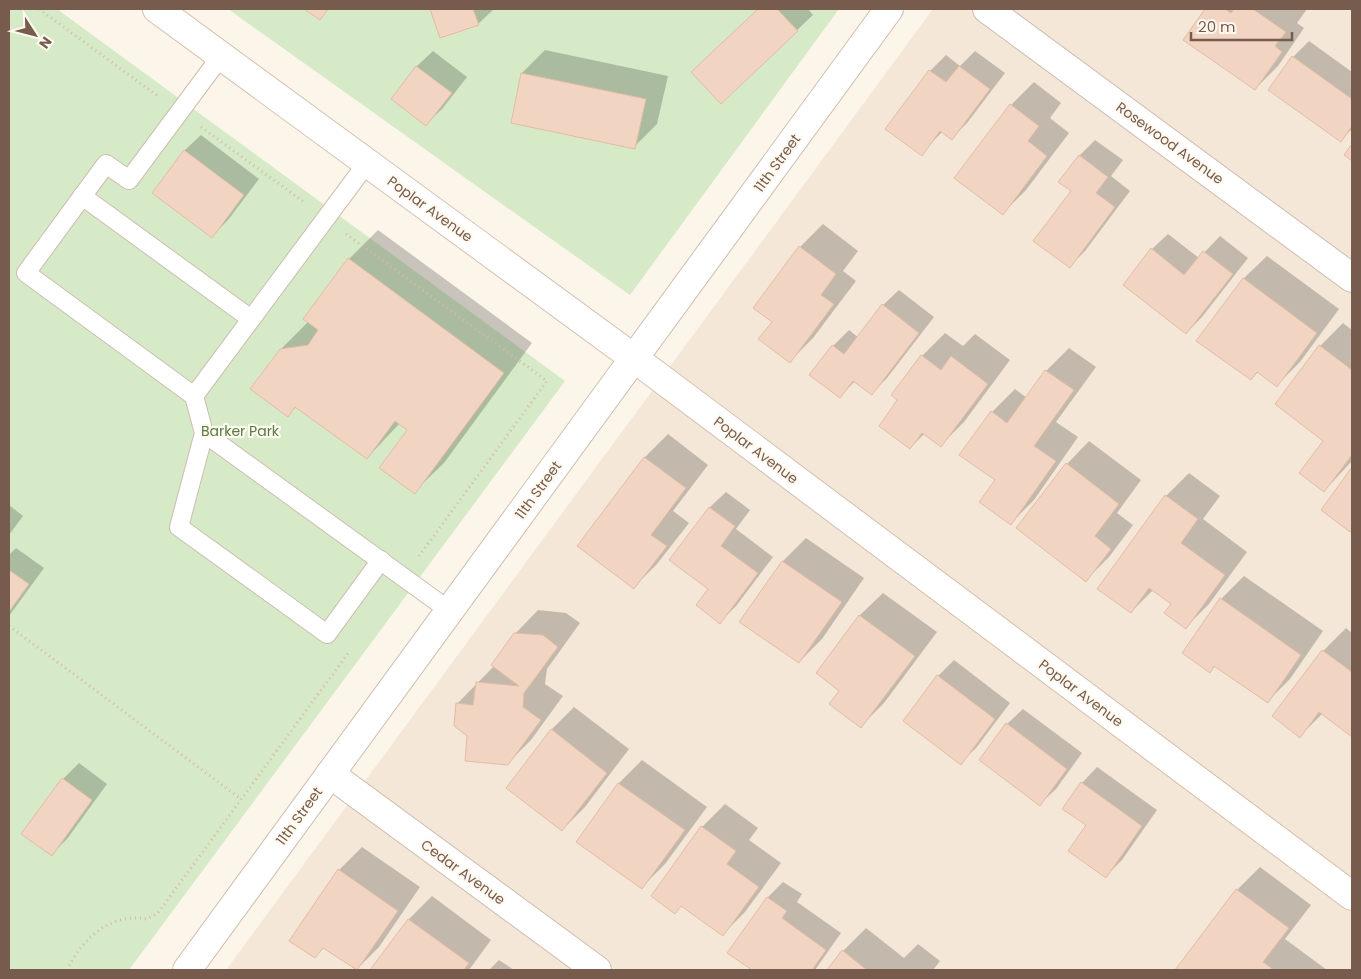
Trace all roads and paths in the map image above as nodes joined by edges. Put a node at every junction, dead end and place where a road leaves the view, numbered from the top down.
1 (39, 9) edge
2 (157, 9) edge
3 (889, 9) edge
4 (987, 9) edge
5 (221, 56) junction
6 (180, 112) junction
7 (367, 163) junction
8 (82, 196) junction
9 (325, 219) junction
10 (1352, 278) edge
11 (251, 319) junction
12 (634, 359) junction
13 (194, 396) junction
14 (204, 433) junction
15 (381, 560) junction
16 (404, 577) junction
17 (450, 610) junction
18 (9, 626) edge
19 (352, 648) dead end
20 (330, 774) junction
21 (241, 799) junction
22 (1352, 896) edge
23 (67, 970) edge
24 (187, 970) edge
25 (597, 970) edge

1 - 6 path
2 - 5 street, Poplar Avenue
3 - 12 street, 11th Street
4 - 10 street, Rosewood Avenue
5 - 6 lane
5 - 7 street, Poplar Avenue
6 - 8 lane
6 - 9 path
7 - 9 lane
7 - 12 street, Poplar Avenue
8 - 11 lane
8 - 13 lane
9 - 11 lane
9 - 16 path
11 - 13 lane
12 - 17 street, 11th Street
12 - 22 street, Poplar Avenue
13 - 14 lane
14 - 15 lane
14 - 15 lane
15 - 16 lane
16 - 17 lane
17 - 20 street, 11th Street
18 - 21 path
19 - 21 path
20 - 24 street, 11th Street
20 - 25 street, Cedar Avenue
21 - 23 path

